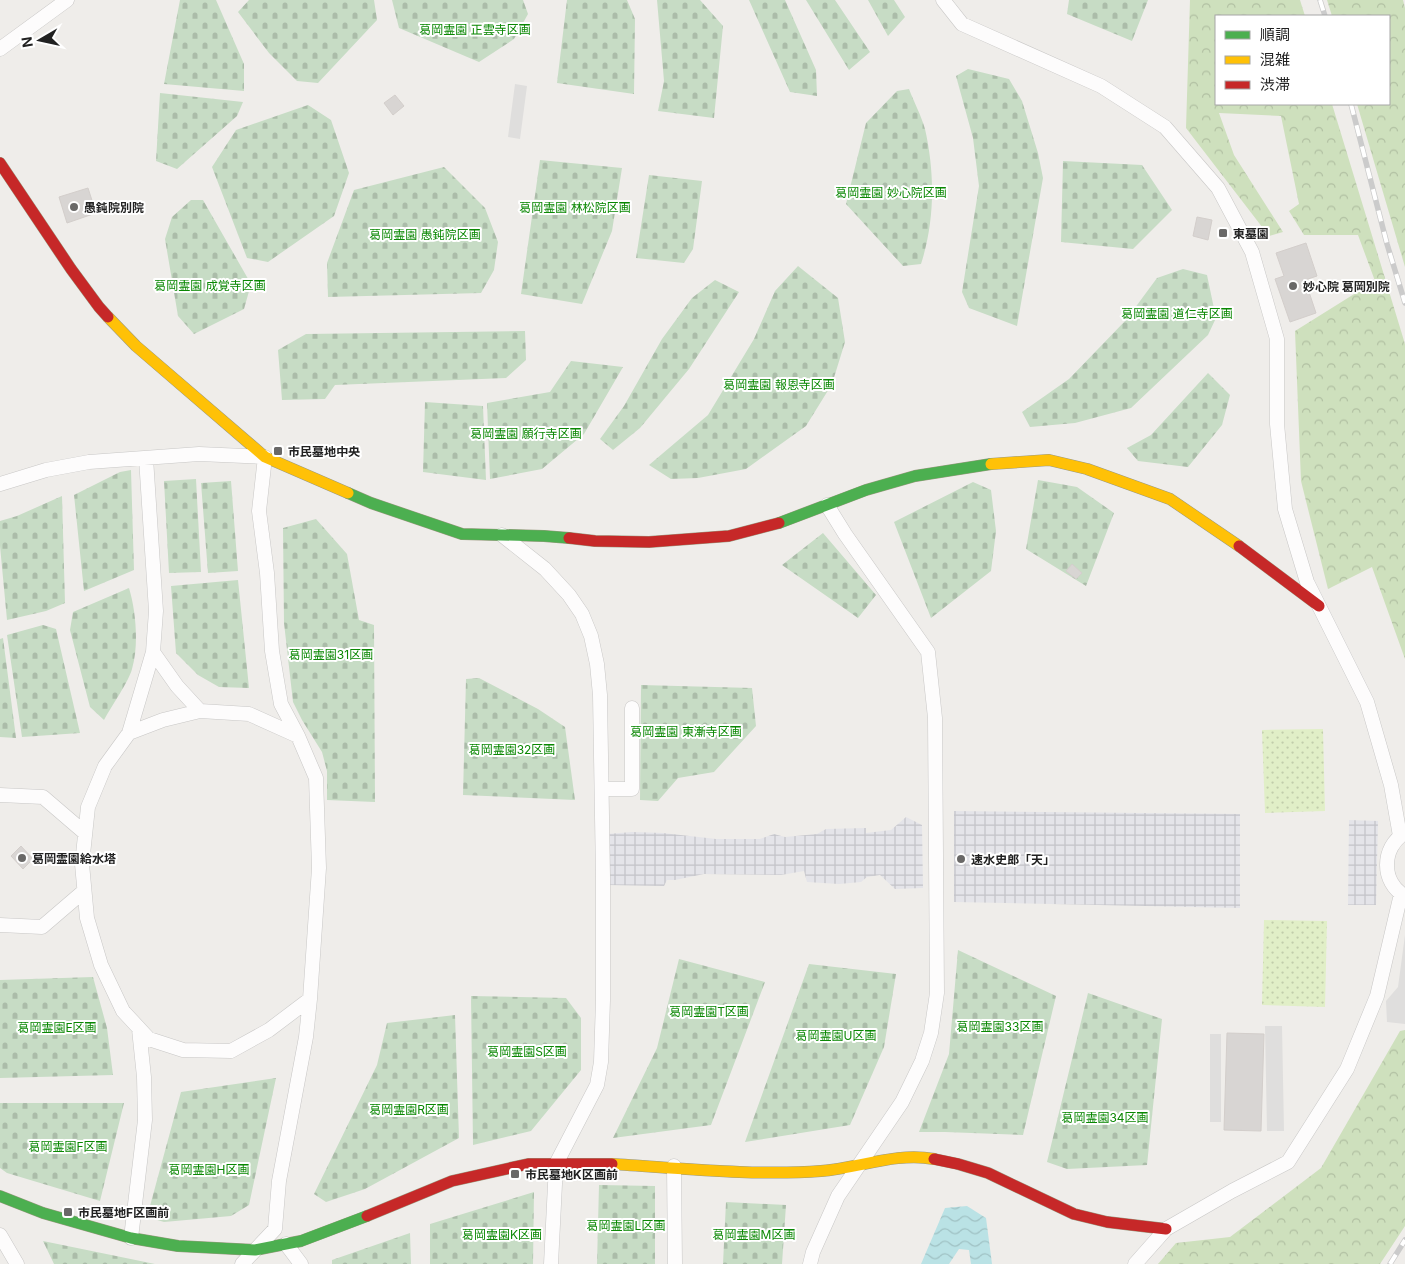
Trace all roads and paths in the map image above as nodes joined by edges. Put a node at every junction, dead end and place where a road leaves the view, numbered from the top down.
1 (67, 0) edge
2 (943, 0) edge
3 (0, 49) edge
4 (0, 164) edge
5 (264, 457) junction
6 (146, 458) junction
7 (0, 484) edge
8 (827, 505) junction
9 (502, 535) junction
10 (1319, 606) junction
11 (153, 652) junction
12 (632, 708) dead end
13 (200, 711) junction
14 (129, 733) junction
15 (298, 736) junction
16 (602, 789) junction
17 (0, 795) edge
18 (85, 833) junction
19 (1403, 835) edge
20 (84, 891) junction
21 (1403, 895) edge
22 (0, 926) edge
23 (310, 999) junction
24 (139, 1029) junction
25 (556, 1164) junction
26 (859, 1164) junction
27 (674, 1166) junction
28 (0, 1196) edge
29 (1166, 1229) junction
30 (0, 1235) edge
31 (131, 1238) junction
32 (286, 1244) junction
33 (255, 1250) junction
34 (17, 1264) edge
35 (242, 1264) edge
36 (301, 1264) edge
37 (551, 1264) edge
38 (675, 1264) edge
39 (810, 1264) edge
40 (1135, 1264) edge

1 - 3 street
2 - 10 street
4 - 5 street
5 - 6 street
5 - 9 street
5 - 15 street
6 - 7 street
6 - 11 street
8 - 9 street
8 - 10 street
8 - 26 street
9 - 16 street
10 - 19 street
11 - 13 street
11 - 14 street
12 - 16 street
13 - 14 street
13 - 15 street
14 - 18 street
15 - 23 street
16 - 25 street
17 - 18 street
18 - 20 street
19 - 21 street
20 - 22 street
20 - 24 street
21 - 29 street
23 - 24 street
23 - 33 street
24 - 31 street
25 - 27 street
25 - 32 street
25 - 37 street
26 - 27 street
26 - 29 street
26 - 39 street
27 - 38 street
28 - 31 street
29 - 40 street
30 - 34 street
31 - 33 street
32 - 33 street
32 - 36 street
33 - 35 street

